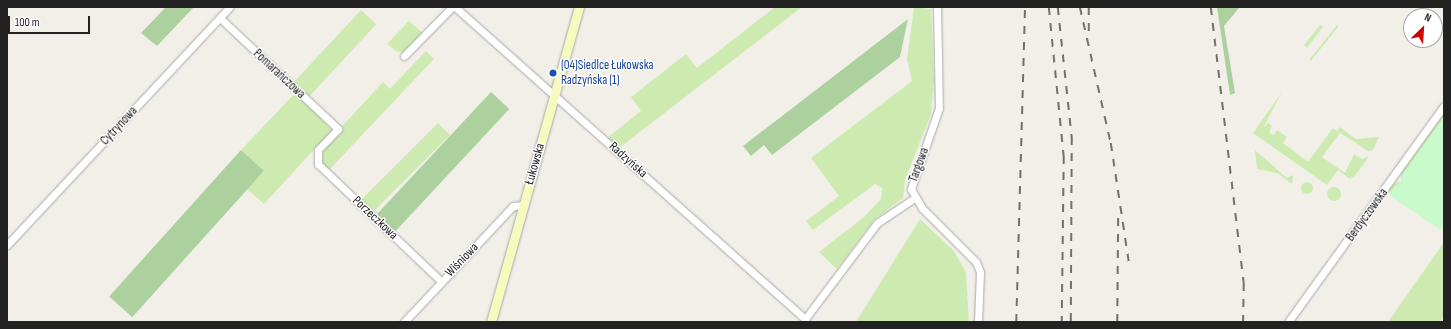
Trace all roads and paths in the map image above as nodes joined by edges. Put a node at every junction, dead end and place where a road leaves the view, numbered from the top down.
1 (230, 7) edge
2 (454, 7) edge
3 (579, 7) edge
4 (937, 7) edge
5 (220, 18) junction
6 (404, 56) dead end
7 (555, 95) junction
8 (1444, 106) edge
9 (318, 150) joint
10 (913, 199) junction
11 (523, 205) junction
12 (7, 245) edge
13 (442, 282) junction
14 (404, 322) edge
15 (491, 322) edge
16 (978, 322) edge
17 (1288, 322) edge

1 - 5 street, Cytrynowa
2 - 6 street
2 - 7 street, Radzyńska
3 - 7 main road, Łukowska
4 - 10 street, Targowa
5 - 9 street, Pomarańczowa
5 - 12 street, Cytrynowa
7 - 10 street, Radzyńska
7 - 11 main road, Łukowska
8 - 17 street, Berdyczowska
9 - 13 street, Porzeczkowa
10 - 16 street, Targowa
11 - 13 street, Wiśniowa
11 - 15 main road, Łukowska
13 - 14 street, Wiśniowa

